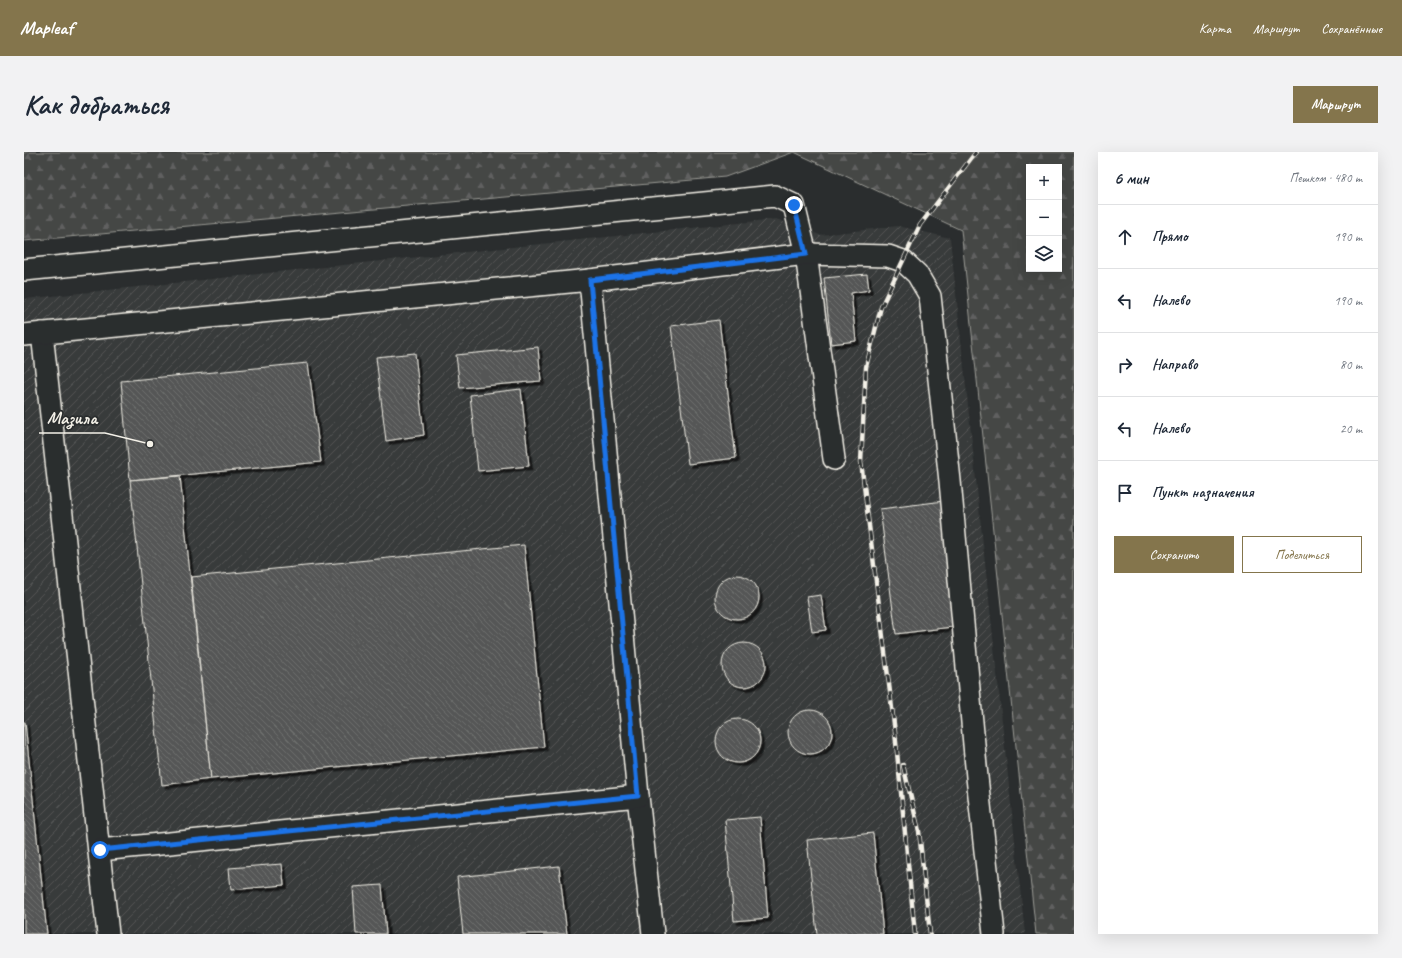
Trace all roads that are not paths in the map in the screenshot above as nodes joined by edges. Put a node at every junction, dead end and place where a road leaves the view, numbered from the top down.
1 (806, 254) junction
2 (24, 270) edge
3 (590, 280) junction
4 (33, 334) edge
5 (834, 459) dead end
6 (638, 796) junction
7 (100, 850) junction
8 (108, 934) edge
9 (653, 934) edge
10 (994, 934) edge

1 - 2 lane
1 - 3 lane
1 - 5 lane
1 - 10 lane
3 - 4 lane
3 - 6 lane
4 - 7 lane
6 - 7 lane
6 - 9 lane
7 - 8 lane

